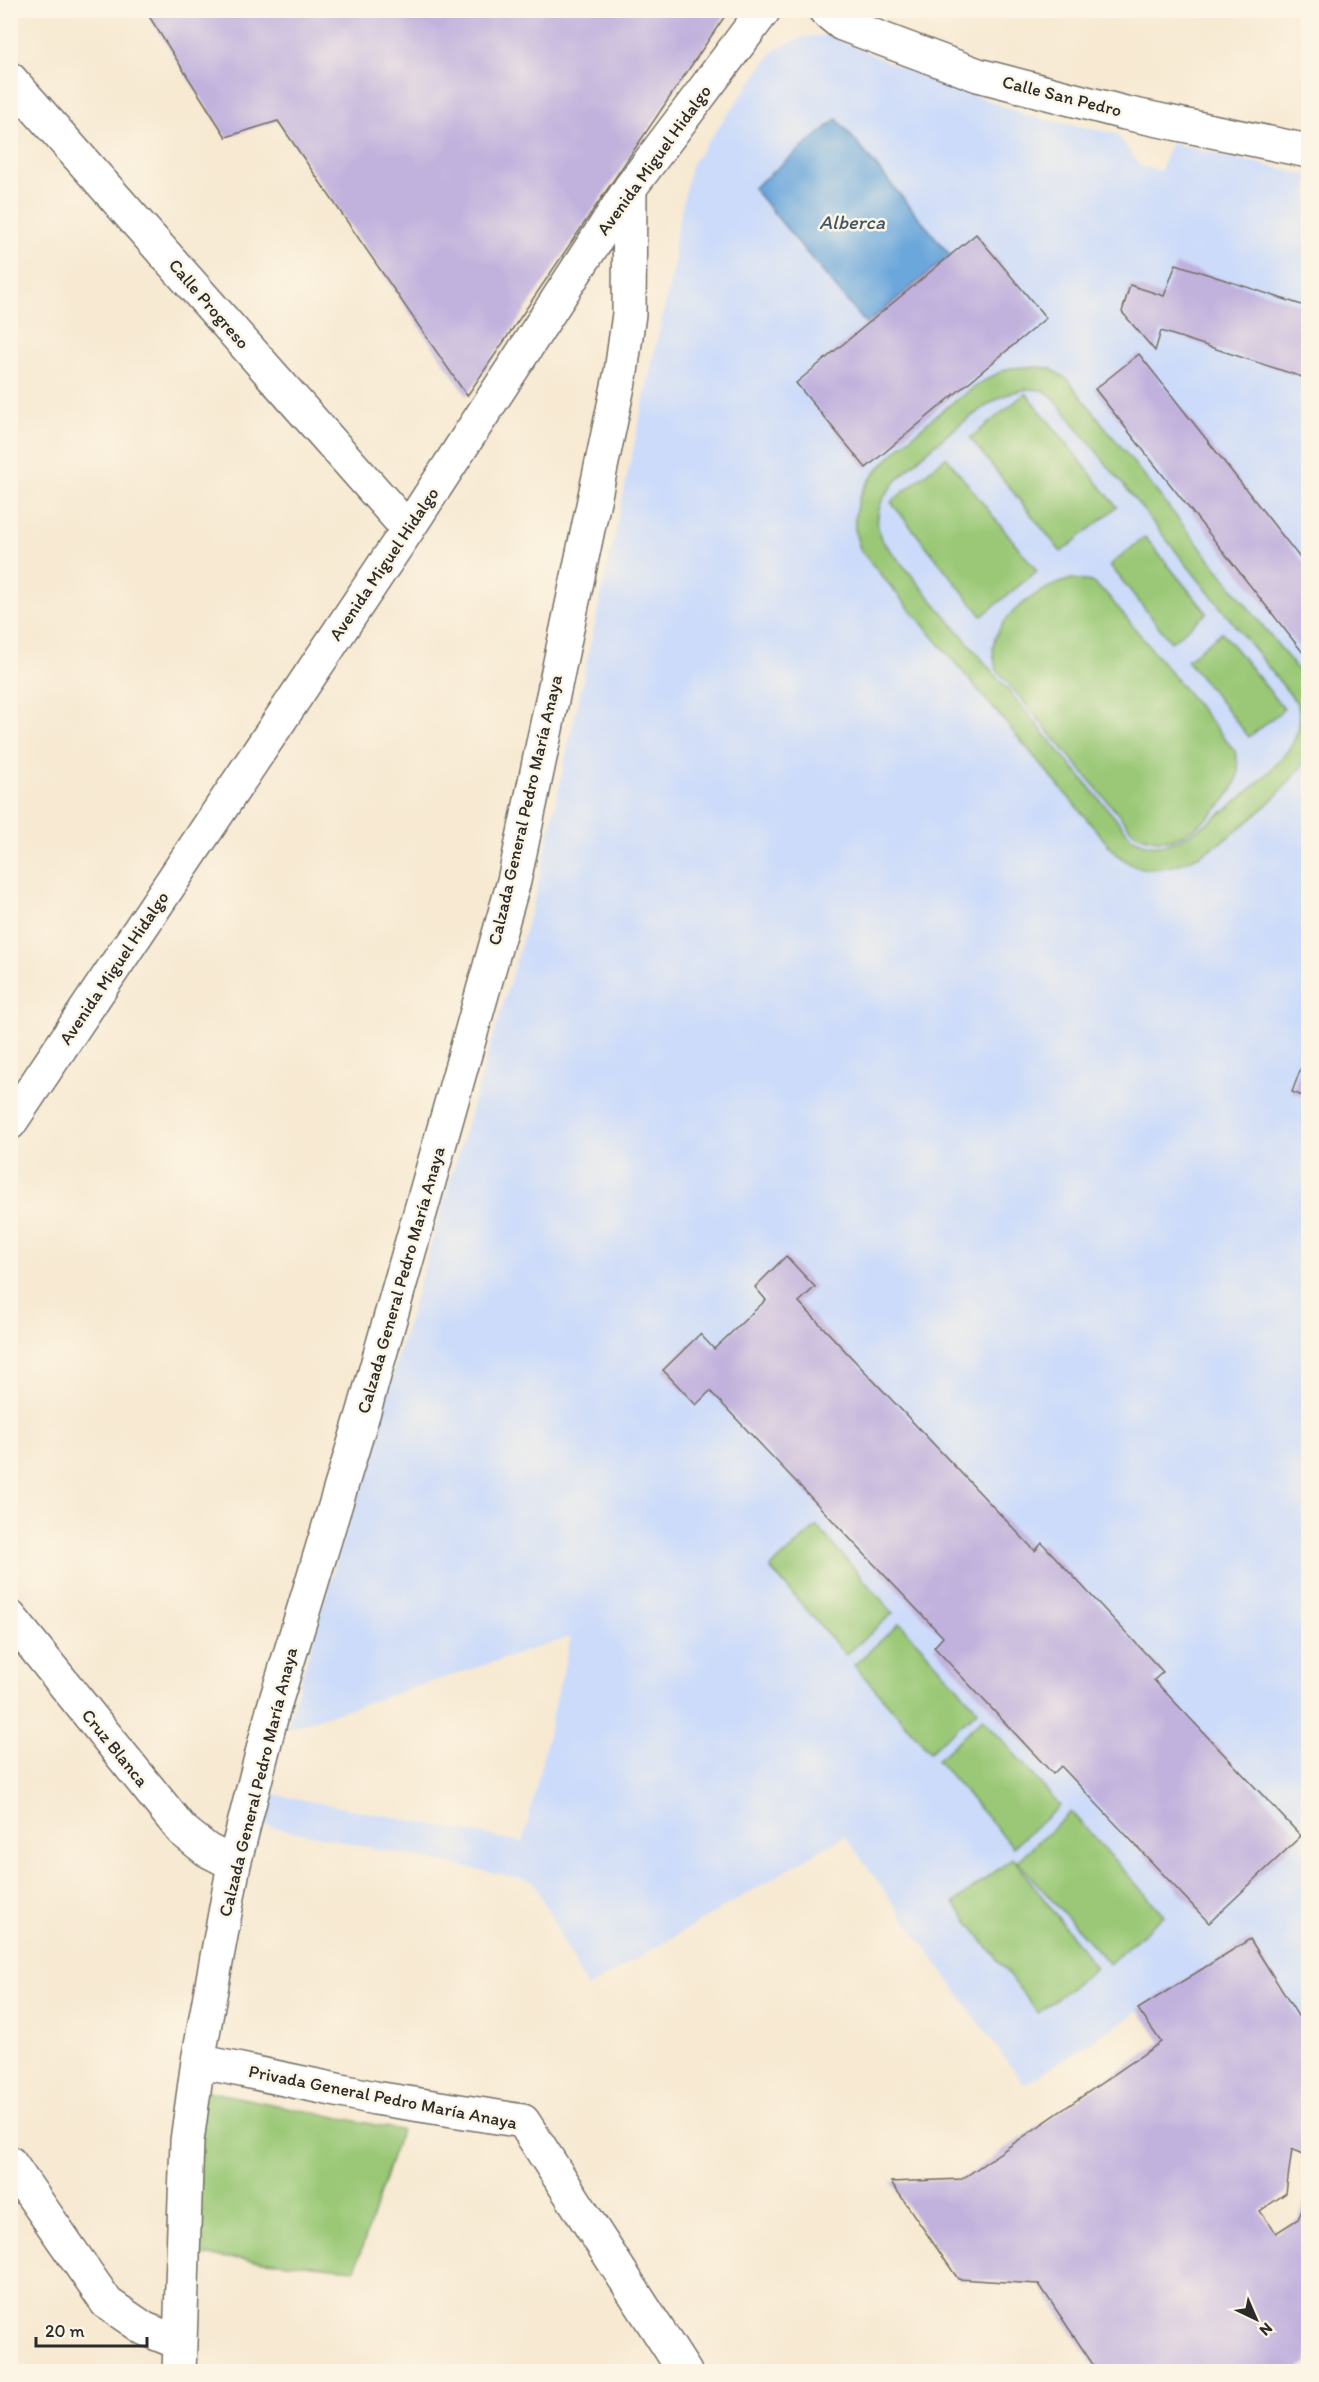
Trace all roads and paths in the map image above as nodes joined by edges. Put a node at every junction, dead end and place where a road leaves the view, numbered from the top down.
1 (764, 10) edge
2 (825, 10) edge
3 (10, 80) edge
4 (1308, 151) edge
5 (630, 188) junction
6 (408, 529) junction
7 (10, 1123) edge
8 (10, 1617) edge
9 (234, 1864) junction
10 (198, 2061) junction
11 (10, 2163) edge
12 (179, 2357) edge
13 (685, 2372) edge

1 - 5 street, Avenida Miguel Hidalgo
2 - 4 street, Calle San Pedro
3 - 6 street, Calle Progreso
5 - 6 street, Avenida Miguel Hidalgo
5 - 9 street, Calzada General Pedro María Anaya
6 - 7 street, Avenida Miguel Hidalgo
8 - 9 street, Cruz Blanca
9 - 10 street, Calzada General Pedro María Anaya
10 - 12 street, Calzada General Pedro María Anaya
10 - 13 street, Privada General Pedro María Anaya
11 - 12 street

